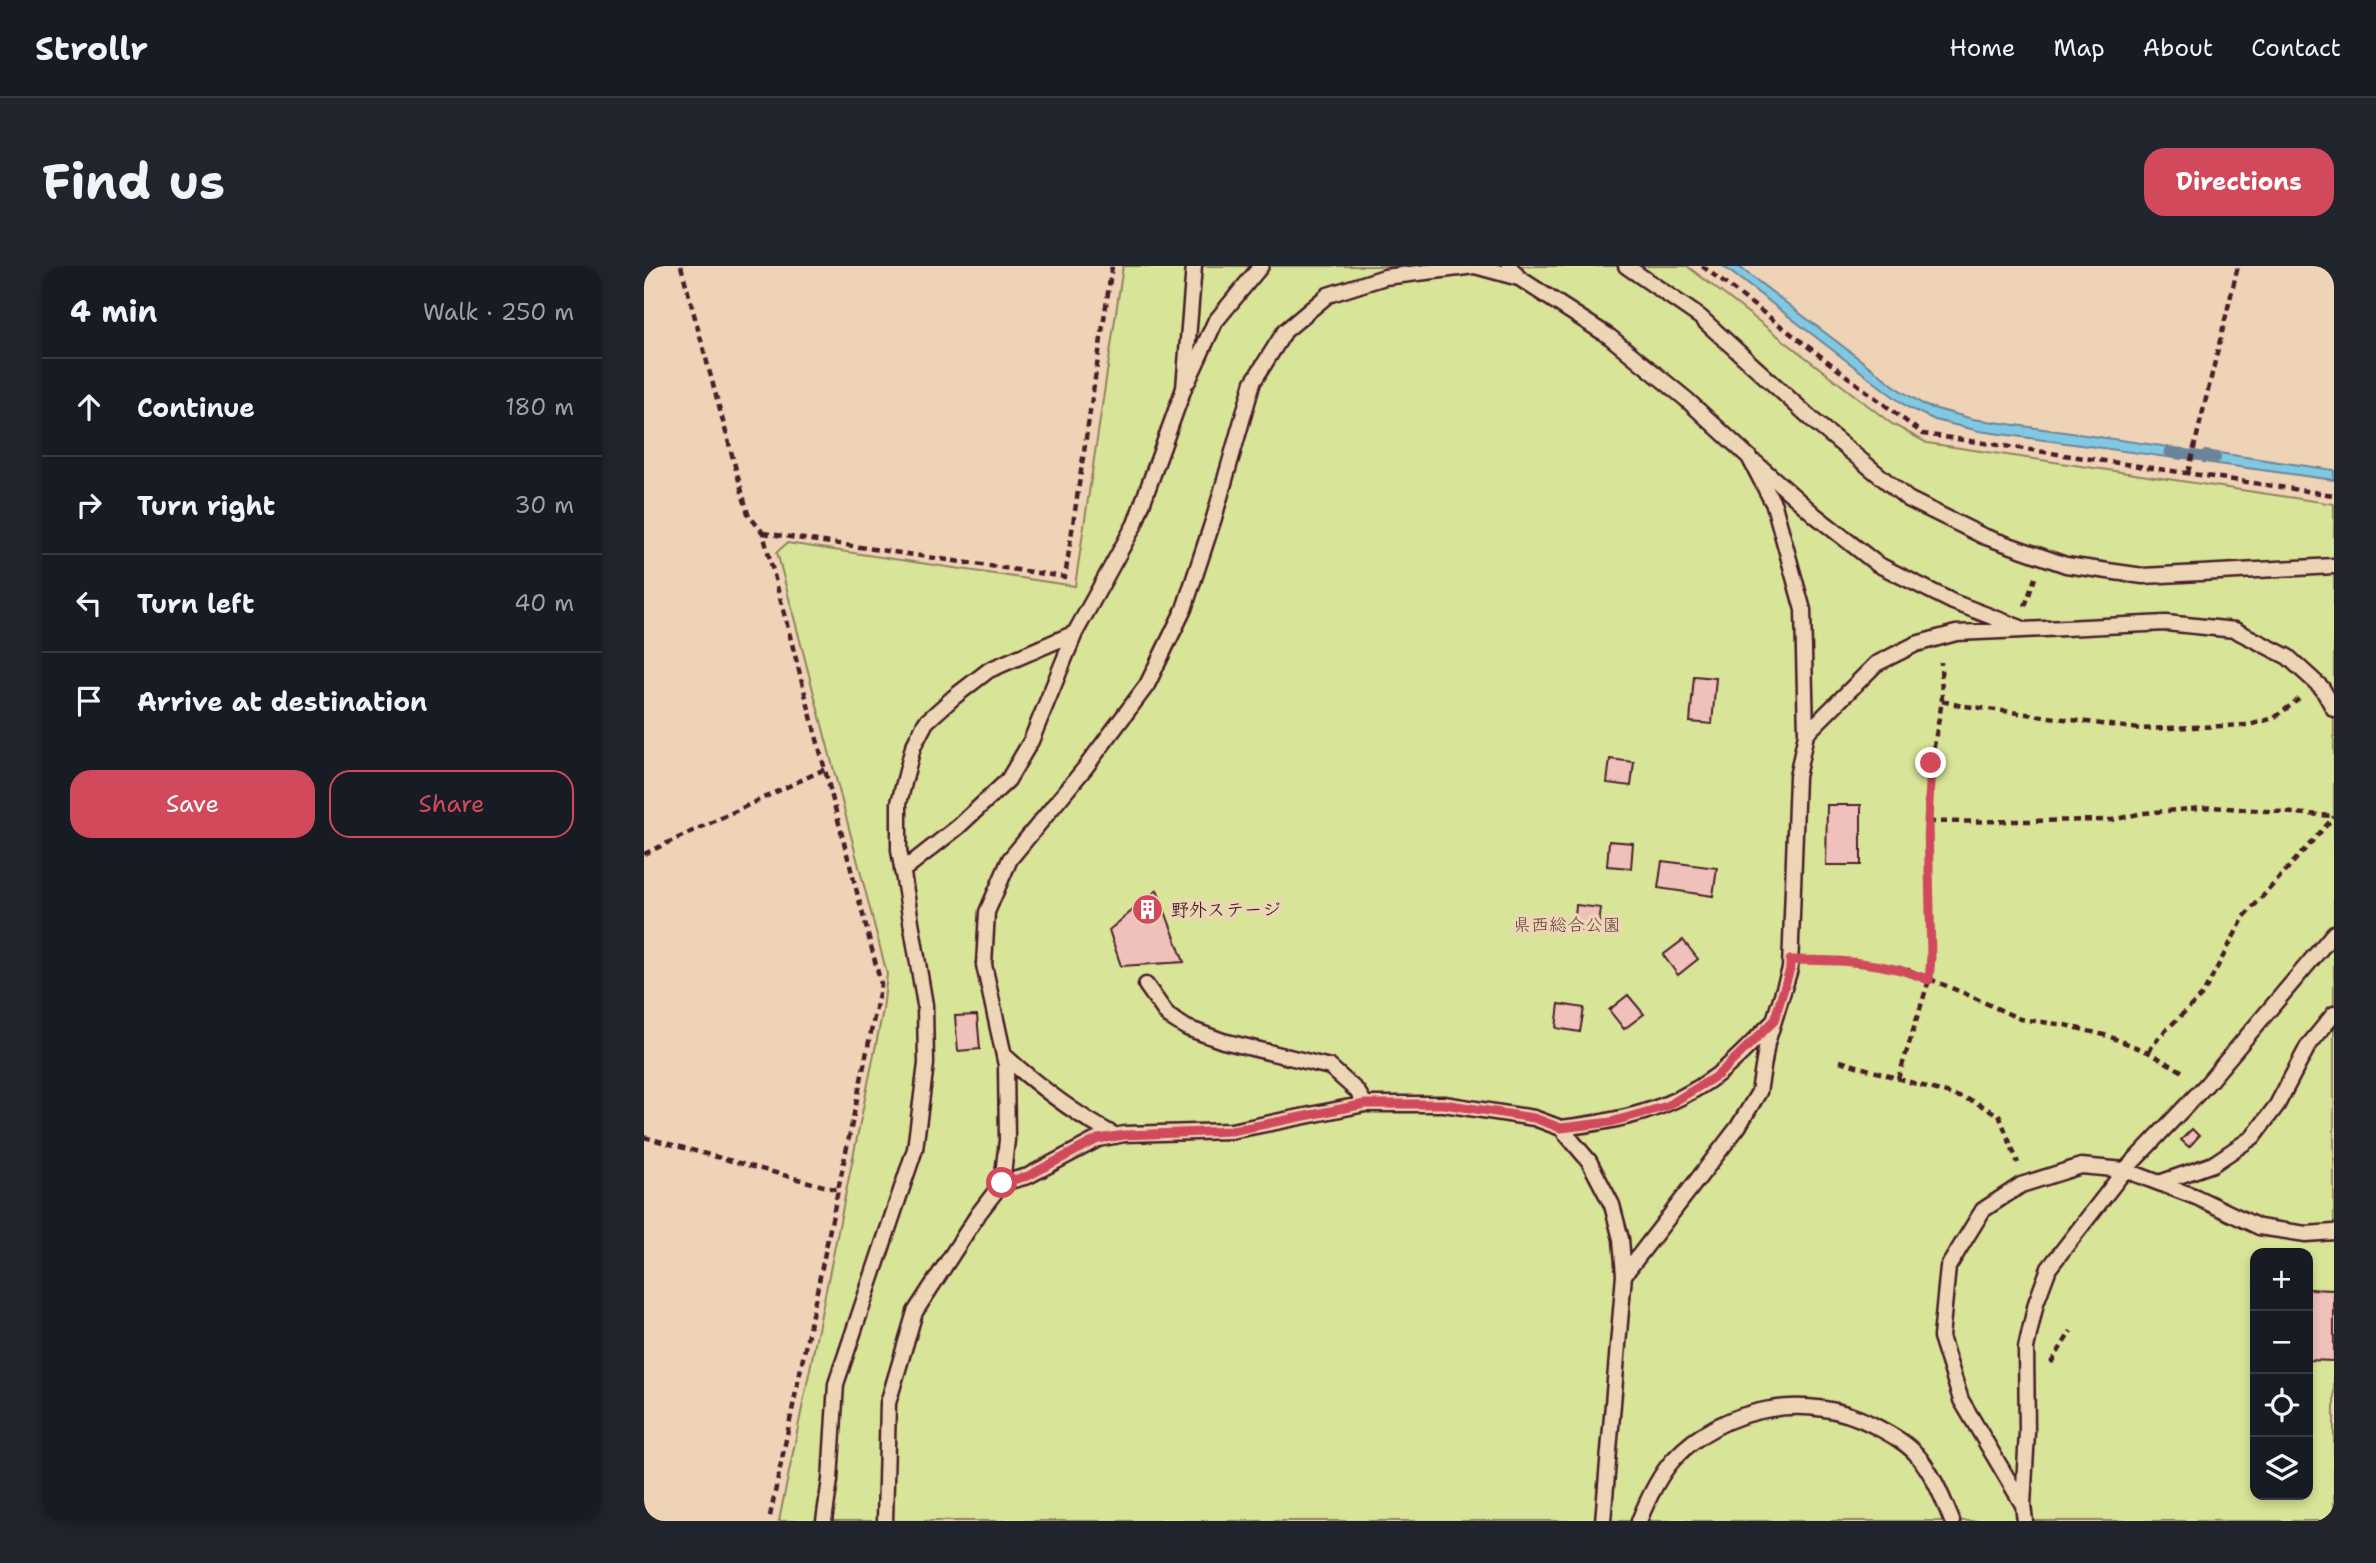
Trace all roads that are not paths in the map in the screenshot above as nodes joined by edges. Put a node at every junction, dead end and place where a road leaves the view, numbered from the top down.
1 (1194, 266) edge
2 (1262, 266) edge
3 (1475, 266) edge
4 (1626, 266) edge
5 (1514, 272) edge
6 (1184, 388) junction
7 (1749, 457) junction
8 (2334, 566) edge
9 (2020, 628) junction
10 (1075, 633) junction
11 (2334, 709) edge
12 (1806, 734) junction
13 (902, 871) junction
14 (2334, 933) edge
15 (1146, 985) dead end
16 (2334, 1014) edge
17 (1774, 1021) junction
18 (1005, 1056) junction
19 (1365, 1104) junction
20 (1561, 1128) junction
21 (1116, 1136) junction
22 (2125, 1170) junction
23 (1002, 1183) junction
24 (2159, 1184) junction
25 (2334, 1232) edge
26 (1624, 1275) junction
27 (2023, 1506) junction
28 (824, 1521) edge
29 (885, 1521) edge
30 (1603, 1521) edge
31 (1639, 1521) edge
32 (1952, 1521) edge
33 (2025, 1521) edge

1 - 6 lane
2 - 6 lane
3 - 5 lane
3 - 18 lane
4 - 8 lane
5 - 7 lane
6 - 10 lane
7 - 9 lane
7 - 12 lane
9 - 11 lane
9 - 12 lane
10 - 13 lane
10 - 13 lane
12 - 17 lane
13 - 28 lane
14 - 22 lane
15 - 19 lane
16 - 24 lane
17 - 20 lane
17 - 26 lane
18 - 21 lane
18 - 23 lane
19 - 20 lane
19 - 21 lane
20 - 26 lane
21 - 23 lane
22 - 24 lane
22 - 27 lane
22 - 27 lane
23 - 29 lane
24 - 25 lane
26 - 30 lane
27 - 33 lane
31 - 32 lane

